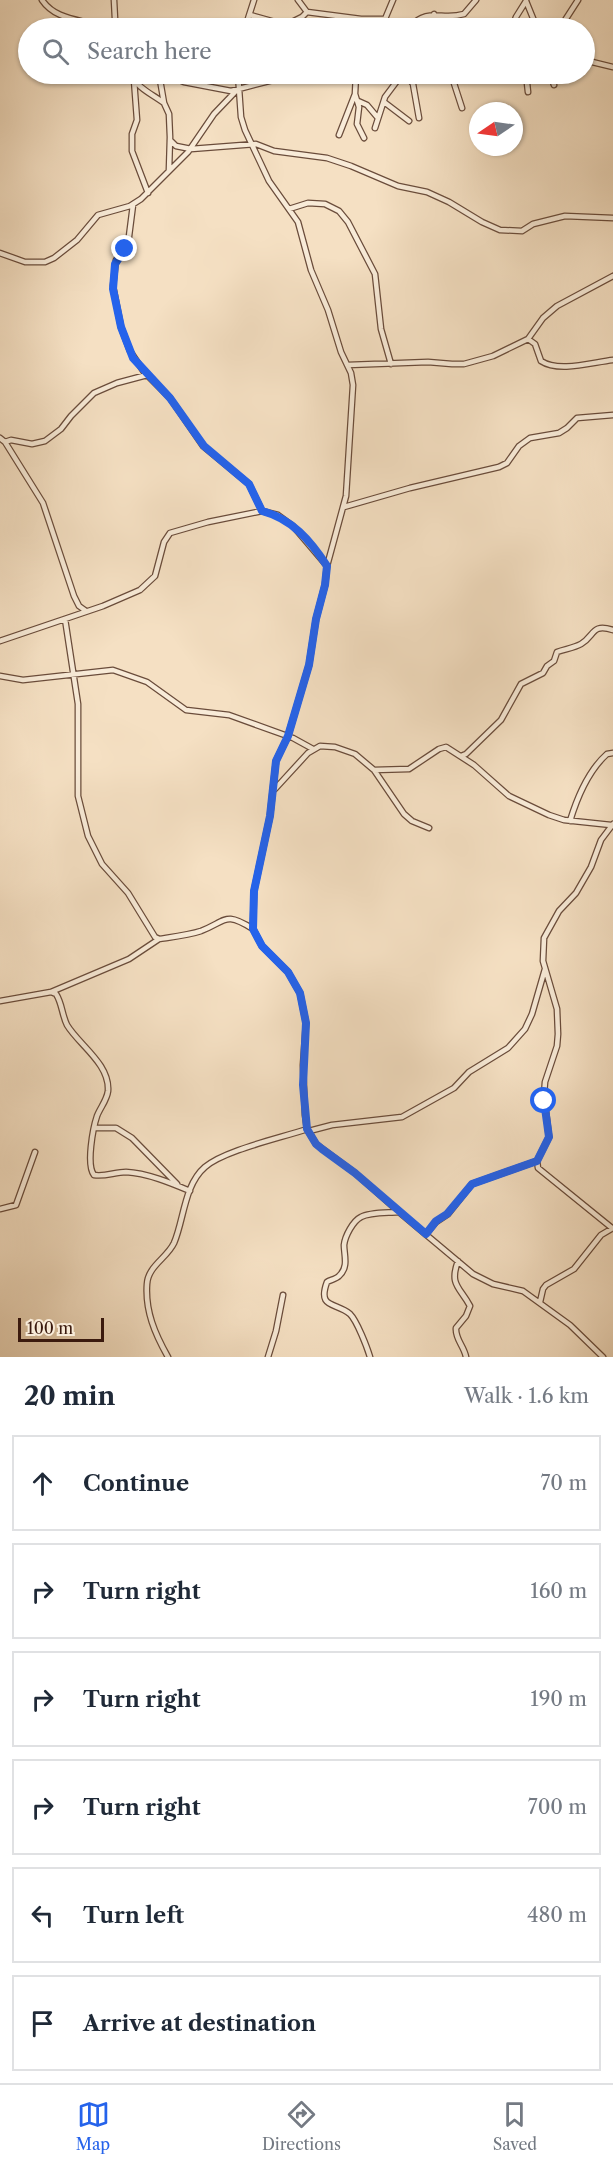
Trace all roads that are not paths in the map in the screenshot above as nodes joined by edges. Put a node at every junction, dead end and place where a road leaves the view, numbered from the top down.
1 (42, 0) edge
2 (114, 0) edge
3 (254, 0) edge
4 (298, 0) edge
5 (393, 0) edge
6 (476, 0) edge
7 (578, 0) edge
8 (526, 1) edge
9 (307, 12) junction
10 (434, 14) junction
11 (250, 15) junction
12 (424, 17) edge
13 (72, 18) edge
14 (115, 18) edge
15 (249, 18) edge
16 (261, 18) edge
17 (300, 18) edge
18 (353, 18) edge
19 (385, 18) edge
20 (435, 18) edge
21 (516, 18) edge
22 (533, 18) edge
23 (566, 18) edge
24 (595, 62) edge
25 (613, 67) edge
26 (134, 84) edge
27 (139, 84) edge
28 (161, 84) edge
29 (194, 84) edge
30 (238, 84) edge
31 (259, 84) edge
32 (354, 84) edge
33 (396, 84) edge
34 (413, 84) edge
35 (454, 84) edge
36 (527, 84) edge
37 (238, 90) junction
38 (528, 92) dead end
39 (355, 94) junction
40 (358, 101) junction
41 (384, 102) junction
42 (164, 103) junction
43 (462, 108) dead end
44 (378, 118) junction
45 (419, 118) dead end
46 (409, 121) dead end
47 (375, 128) dead end
48 (339, 135) dead end
49 (364, 138) dead end
50 (170, 140) junction
51 (251, 144) junction
52 (191, 148) junction
53 (169, 170) junction
54 (148, 192) junction
55 (133, 205) junction
56 (289, 209) junction
57 (613, 218) edge
58 (0, 253) edge
59 (613, 276) edge
60 (528, 339) junction
61 (613, 360) edge
62 (391, 364) junction
63 (348, 365) junction
64 (147, 375) junction
65 (613, 415) edge
66 (0, 438) edge
67 (5, 442) junction
68 (344, 507) junction
69 (262, 511) junction
70 (327, 566) junction
71 (86, 611) junction
72 (65, 619) junction
73 (613, 630) edge
74 (0, 641) edge
75 (74, 674) junction
76 (0, 676) edge
77 (288, 736) junction
78 (313, 749) junction
79 (613, 753) edge
80 (461, 756) junction
81 (374, 770) junction
82 (274, 790) junction
83 (570, 820) junction
84 (612, 825) edge
85 (429, 828) dead end
86 (253, 929) junction
87 (159, 939) junction
88 (545, 969) junction
89 (51, 992) junction
90 (0, 1001) edge
91 (95, 1128) junction
92 (308, 1130) junction
93 (35, 1152) dead end
94 (537, 1161) junction
95 (179, 1186) junction
96 (190, 1191) junction
97 (0, 1209) edge
98 (399, 1212) junction
99 (612, 1228) edge
100 (426, 1234) junction
101 (458, 1261) junction
102 (283, 1295) dead end
103 (540, 1302) junction
104 (168, 1357) edge
105 (268, 1357) edge
106 (370, 1357) edge
107 (466, 1357) edge
108 (603, 1357) edge

1 - 13 street
2 - 14 street
3 - 11 street
4 - 9 street
5 - 19 street
6 - 10 street
7 - 23 street
8 - 21 street
8 - 22 street
9 - 17 street
9 - 18 street
10 - 12 street
10 - 20 street
11 - 15 street
11 - 16 street
24 - 25 street
26 - 54 street
27 - 42 street
28 - 42 street
29 - 37 street
30 - 37 street
31 - 37 street
32 - 39 street
33 - 41 street
34 - 45 street
35 - 43 street
36 - 38 street
37 - 51 street
37 - 52 street
39 - 40 street
39 - 48 street
40 - 44 street
40 - 49 street
41 - 44 street
41 - 46 street
42 - 50 street
44 - 47 street
50 - 52 street
50 - 53 street
51 - 52 street
51 - 56 street
51 - 57 street
52 - 53 street
53 - 54 street
54 - 55 street
55 - 58 street
55 - 64 street
56 - 62 street
56 - 63 street
59 - 60 street
60 - 61 street
60 - 62 street
62 - 63 street
63 - 68 street
64 - 67 street
64 - 69 street
65 - 68 street
66 - 67 street
67 - 71 street
68 - 70 street
69 - 70 street
69 - 71 street
70 - 77 street
71 - 72 street
72 - 74 street
72 - 75 street
73 - 80 street
75 - 76 street
75 - 77 street
75 - 87 street
77 - 78 street
77 - 82 street
78 - 81 street
78 - 82 street
79 - 83 street
80 - 81 street
80 - 83 street
81 - 85 street
82 - 86 street
83 - 84 street
84 - 88 street
86 - 87 street
86 - 92 street
87 - 89 street
88 - 92 street
88 - 94 street
89 - 90 street
89 - 91 street
91 - 95 street
91 - 95 street
92 - 96 street
92 - 98 street
93 - 97 street
94 - 99 street
94 - 100 street
95 - 96 street
96 - 104 street
98 - 100 street
98 - 106 street
99 - 103 street
100 - 101 street
101 - 103 street
101 - 107 street
102 - 105 street
103 - 108 street

